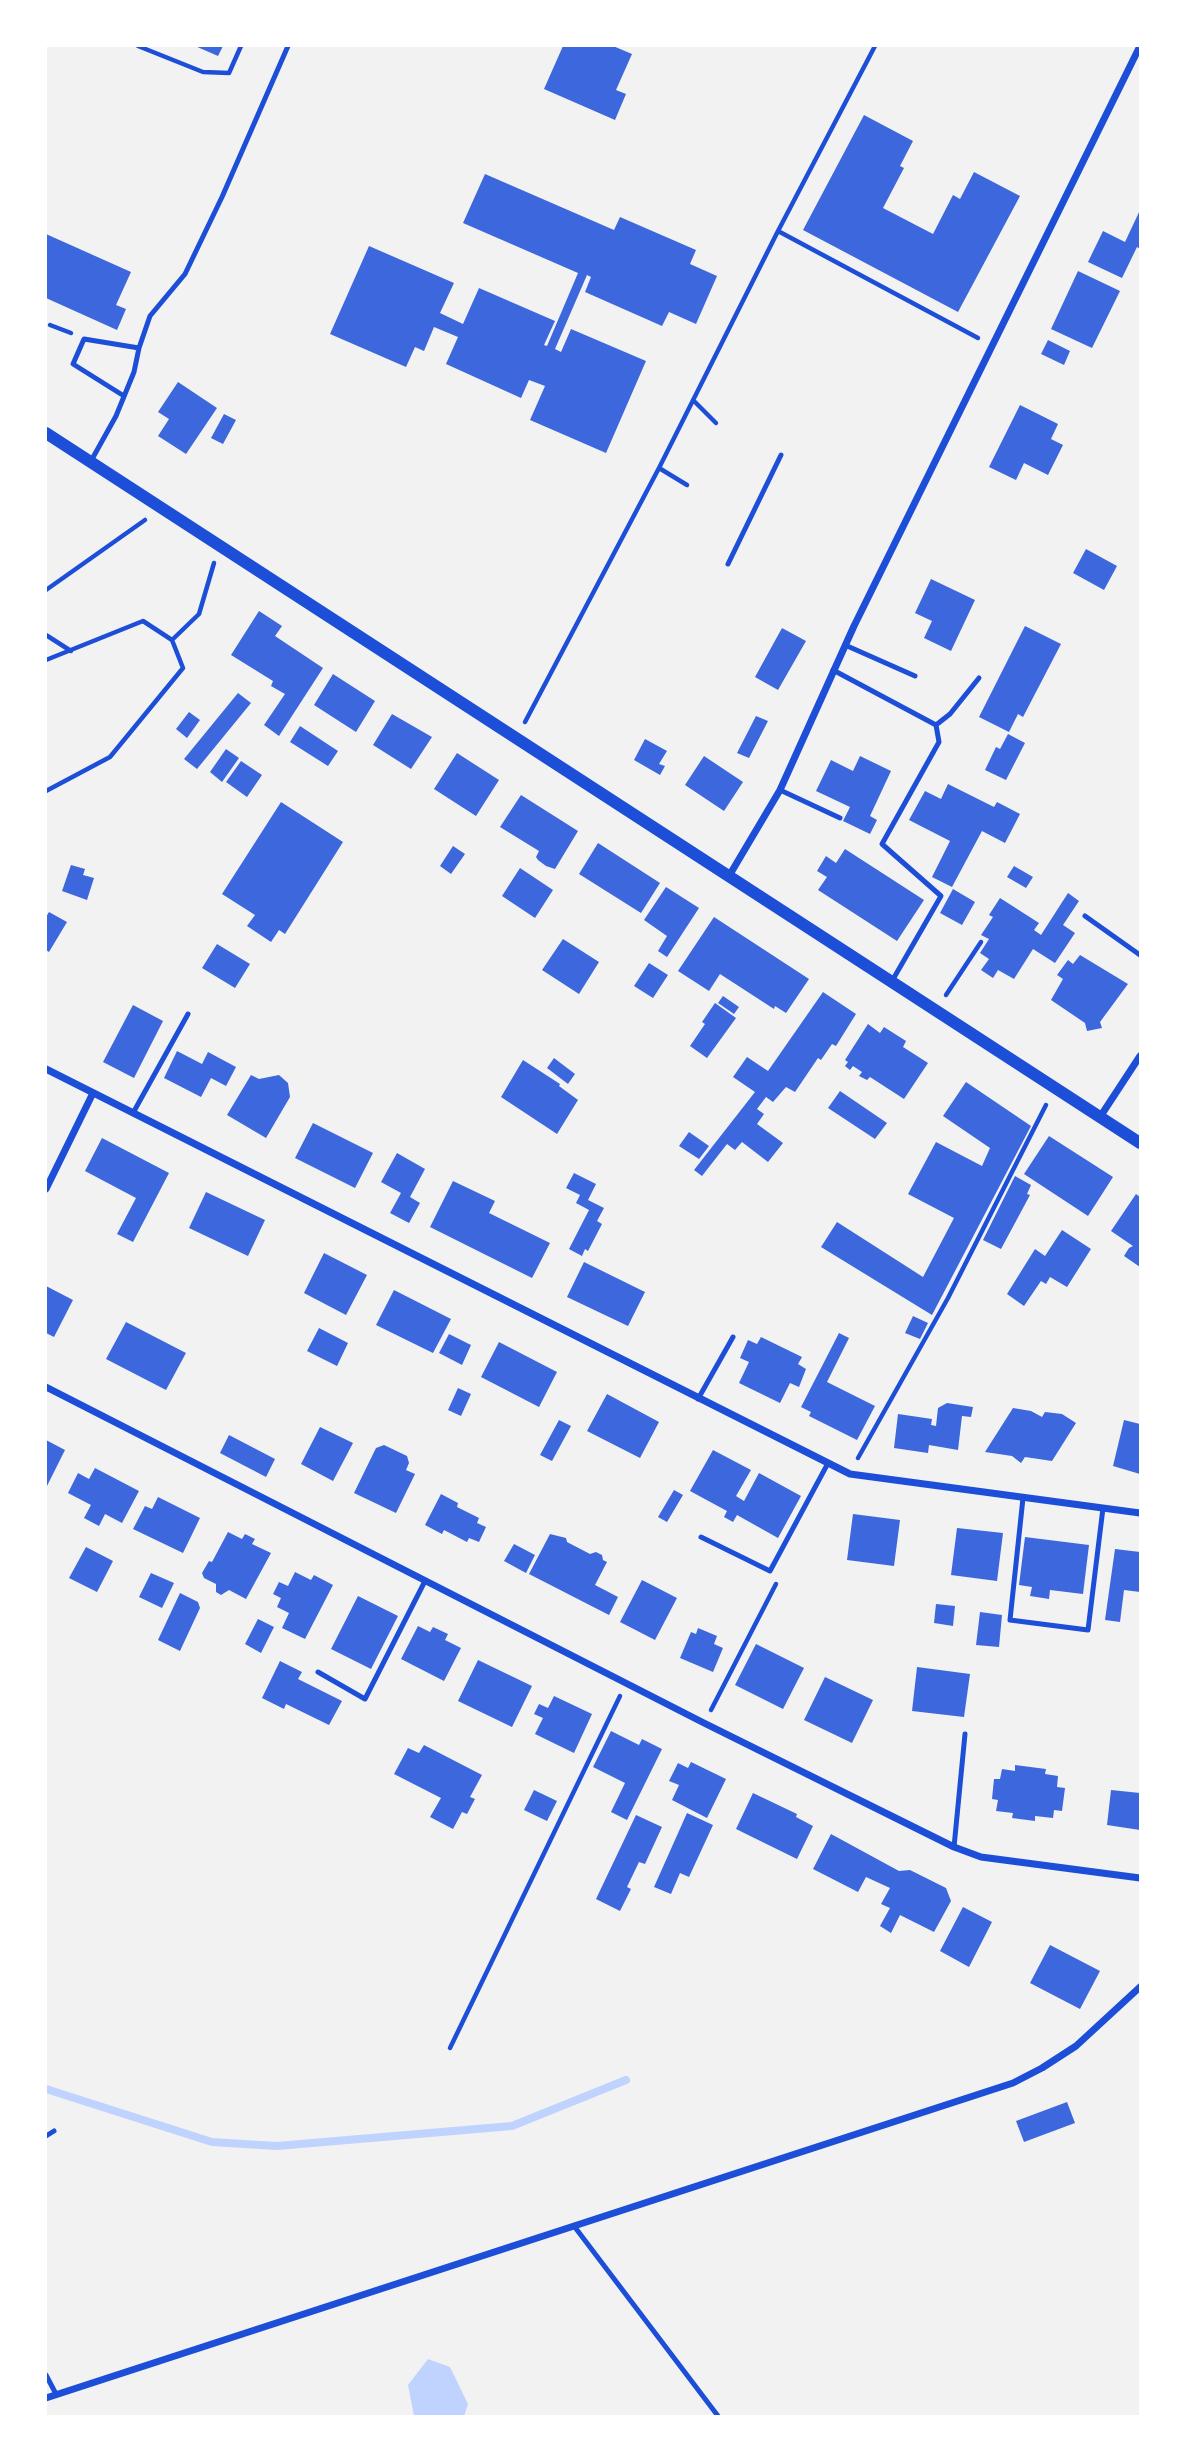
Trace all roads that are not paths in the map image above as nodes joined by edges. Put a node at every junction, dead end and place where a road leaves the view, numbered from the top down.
1 (288, 46) edge
2 (1140, 46) edge
3 (139, 348) junction
4 (124, 396) junction
5 (46, 433) edge
6 (781, 455) dead end
7 (91, 463) junction
8 (728, 564) dead end
9 (845, 645) junction
10 (833, 670) junction
11 (915, 676) dead end
12 (979, 678) dead end
13 (936, 725) junction
14 (780, 790) junction
15 (840, 818) dead end
16 (729, 876) junction
17 (1085, 916) dead end
18 (1140, 955) edge
19 (892, 982) junction
20 (188, 1014) dead end
21 (1140, 1056) edge
22 (46, 1069) edge
23 (93, 1093) junction
24 (133, 1113) junction
25 (1100, 1117) junction
26 (1140, 1143) edge
27 (46, 1189) edge
28 (733, 1338) dead end
29 (46, 1387) edge
30 (698, 1399) junction
31 (827, 1465) junction
32 (1023, 1497) junction
33 (1103, 1508) junction
34 (1140, 1513) edge
35 (701, 1537) dead end
36 (425, 1581) junction
37 (318, 1672) dead end
38 (965, 1734) dead end
39 (954, 1847) junction
40 (1140, 1878) edge
41 (1140, 1987) edge
42 (54, 2131) dead end
43 (46, 2136) edge
44 (574, 2226) junction
45 (46, 2375) edge
46 (56, 2394) junction
47 (46, 2398) edge
48 (719, 2417) edge

1 - 3 lane
2 - 9 street
3 - 4 lane
3 - 4 lane
4 - 7 lane
5 - 7 street
6 - 8 lane
7 - 16 street
9 - 10 street
9 - 11 lane
10 - 13 lane
10 - 14 street
12 - 13 lane
13 - 19 lane
14 - 15 lane
14 - 16 street
16 - 19 street
17 - 18 lane
19 - 25 street
20 - 24 lane
21 - 25 street
22 - 23 street
23 - 24 street
23 - 27 street
24 - 30 street
25 - 26 street
28 - 30 lane
29 - 36 street
30 - 31 street
31 - 32 street
31 - 35 lane
32 - 33 street
32 - 33 lane
33 - 34 street
36 - 37 lane
36 - 39 street
38 - 39 lane
39 - 40 street
41 - 44 street
42 - 43 lane
44 - 46 street
44 - 48 lane
45 - 46 lane
46 - 47 street

